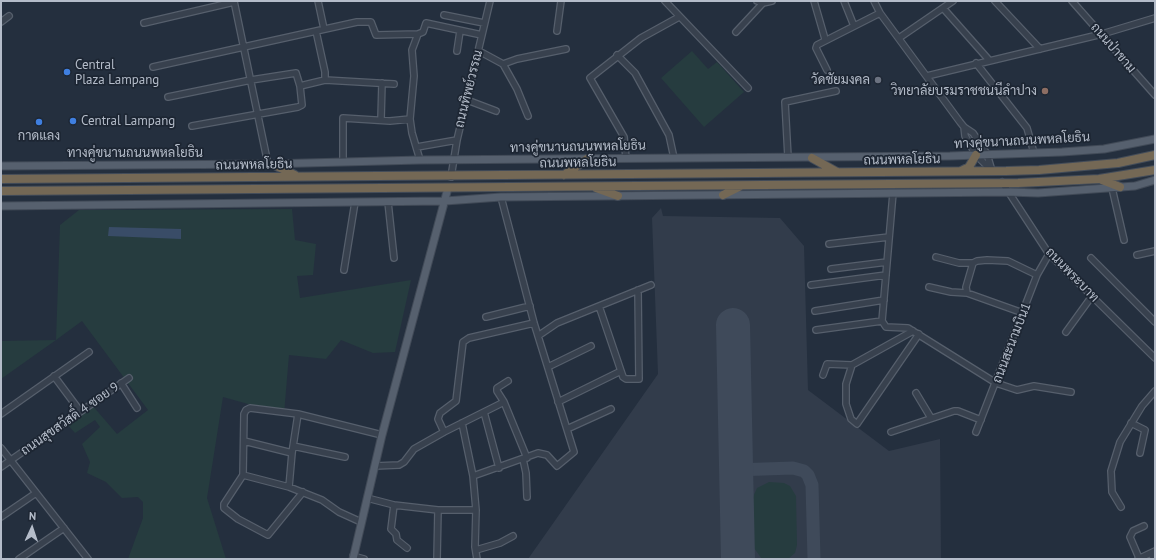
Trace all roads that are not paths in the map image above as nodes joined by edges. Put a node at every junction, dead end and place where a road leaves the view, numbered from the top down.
1 (234, 1) edge
2 (318, 1) edge
3 (490, 1) edge
4 (561, 1) edge
5 (665, 1) edge
6 (772, 1) edge
7 (814, 1) edge
8 (844, 1) edge
9 (874, 1) edge
10 (953, 1) edge
11 (995, 1) edge
12 (1072, 1) edge
13 (761, 2) edge
14 (943, 8) junction
15 (880, 13) junction
16 (444, 15) dead end
17 (9, 16) dead end
18 (679, 17) junction
19 (1155, 18) edge
20 (1, 22) edge
21 (144, 23) dead end
22 (484, 23) junction
23 (854, 26) junction
24 (324, 30) junction
25 (316, 31) junction
26 (460, 31) junction
27 (557, 31) dead end
28 (736, 32) dead end
29 (418, 34) junction
30 (1102, 34) junction
31 (482, 35) junction
32 (899, 38) junction
33 (825, 40) junction
34 (243, 47) junction
35 (566, 49) dead end
36 (1040, 49) junction
37 (457, 51) dead end
38 (479, 51) junction
39 (617, 55) junction
40 (989, 60) junction
41 (976, 63) junction
42 (503, 64) junction
43 (153, 67) dead end
44 (827, 70) dead end
45 (927, 76) junction
46 (251, 80) junction
47 (325, 80) junction
48 (382, 83) junction
49 (394, 84) dead end
50 (300, 86) junction
51 (748, 88) dead end
52 (836, 91) dead end
53 (1155, 95) edge
54 (168, 97) dead end
55 (467, 100) junction
56 (496, 111) dead end
57 (258, 114) junction
58 (528, 116) dead end
59 (381, 119) junction
60 (410, 119) junction
61 (192, 126) dead end
62 (964, 128) junction
63 (1155, 139) edge
64 (456, 140) junction
65 (417, 147) junction
66 (1034, 153) junction
67 (987, 154) junction
68 (976, 155) junction
69 (1155, 155) edge
70 (788, 157) junction
71 (626, 158) junction
72 (674, 158) junction
73 (812, 158) junction
74 (587, 159) junction
75 (420, 160) junction
76 (453, 160) junction
77 (343, 162) junction
78 (270, 164) junction
79 (1, 166) edge
80 (1155, 170) edge
81 (960, 171) junction
82 (992, 171) junction
83 (838, 173) junction
84 (564, 176) junction
85 (298, 177) junction
86 (451, 177) junction
87 (1, 179) edge
88 (1100, 179) junction
89 (1155, 180) edge
90 (1002, 182) junction
91 (744, 185) junction
92 (591, 186) junction
93 (1120, 187) junction
94 (448, 188) junction
95 (1112, 188) junction
96 (1, 191) edge
97 (1009, 192) junction
98 (893, 193) junction
99 (723, 195) junction
100 (618, 196) junction
101 (501, 197) junction
102 (445, 201) junction
103 (355, 202) junction
104 (388, 202) junction
105 (1, 206) edge
106 (889, 237) junction
107 (1124, 240) dead end
108 (829, 244) dead end
109 (1155, 251) edge
110 (1049, 254) junction
111 (1137, 255) dead end
112 (936, 257) dead end
113 (394, 258) dead end
114 (1090, 258) dead end
115 (887, 262) junction
116 (973, 263) junction
117 (831, 269) dead end
118 (344, 270) dead end
119 (886, 275) junction
120 (1038, 275) junction
121 (811, 284) dead end
122 (651, 285) dead end
123 (929, 287) dead end
124 (638, 290) junction
125 (967, 293) junction
126 (1092, 296) junction
127 (884, 300) junction
128 (530, 306) junction
129 (599, 306) junction
130 (815, 311) dead end
131 (1023, 313) junction
132 (486, 317) dead end
133 (882, 321) junction
134 (1155, 322) edge
135 (534, 323) junction
136 (816, 330) dead end
137 (916, 332) junction
138 (1066, 332) dead end
139 (538, 336) junction
140 (592, 346) dead end
141 (89, 352) dead end
142 (1155, 358) edge
143 (852, 365) junction
144 (548, 367) junction
145 (621, 372) junction
146 (823, 375) dead end
147 (54, 376) junction
148 (129, 378) dead end
149 (508, 380) dead end
150 (996, 383) junction
151 (121, 384) junction
152 (1155, 391) edge
153 (1071, 392) dead end
154 (916, 393) dead end
155 (504, 402) junction
156 (558, 402) junction
157 (137, 408) dead end
158 (611, 409) dead end
159 (80, 411) junction
160 (484, 412) junction
161 (1, 414) edge
162 (298, 414) junction
163 (931, 418) junction
164 (981, 420) junction
165 (462, 423) junction
166 (1131, 423) junction
167 (567, 429) junction
168 (444, 432) junction
169 (891, 432) dead end
170 (976, 432) dead end
171 (382, 435) junction
172 (244, 441) junction
173 (293, 446) junction
174 (1, 448) edge
175 (292, 453) junction
176 (1140, 453) dead end
177 (345, 457) dead end
178 (525, 459) junction
179 (11, 460) junction
180 (375, 466) junction
181 (1, 467) edge
182 (499, 468) junction
183 (243, 475) junction
184 (473, 476) junction
185 (289, 487) junction
186 (303, 492) junction
187 (36, 493) junction
188 (527, 497) dead end
189 (367, 498) junction
190 (394, 505) junction
191 (1121, 507) dead end
192 (438, 510) junction
193 (476, 510) junction
194 (1, 517) edge
195 (361, 522) junction
196 (1144, 526) dead end
197 (64, 528) junction
198 (513, 536) dead end
199 (407, 548) dead end
200 (476, 550) junction
201 (1153, 552) edge
202 (353, 557) edge
203 (19, 559) edge
204 (88, 559) edge
205 (364, 559) edge
206 (437, 559) edge
207 (477, 559) edge
208 (1139, 559) edge
209 (1154, 559) edge

1 - 21 street
1 - 34 street
2 - 24 street
3 - 22 street, ถนนทิพย์วรรณ
4 - 27 street
5 - 18 street
6 - 13 street
7 - 33 street
8 - 23 street
9 - 15 street
10 - 14 street
11 - 36 street
12 - 30 street, ถนนป่าขาม
13 - 28 street
14 - 32 street
14 - 40 street
15 - 23 street
15 - 32 street
16 - 22 street
17 - 20 street
18 - 39 street
18 - 51 street
19 - 30 street
22 - 31 street, ถนนทิพย์วรรณ
23 - 33 street
24 - 25 street
24 - 29 street
25 - 34 street
25 - 47 street
26 - 29 street
26 - 31 street
26 - 37 street
29 - 60 street
30 - 36 street
30 - 53 street, ถนนป่าขาม
31 - 38 street, ถนนทิพย์วรรณ
32 - 45 street
33 - 44 street
34 - 43 street
34 - 46 street
35 - 42 street
36 - 40 street
38 - 42 street
38 - 55 street, ถนนทิพย์วรรณ
39 - 71 street
39 - 72 street
40 - 41 street
41 - 45 street
41 - 66 street
42 - 58 street
45 - 62 street
46 - 50 street
46 - 54 street
46 - 57 street
47 - 48 street
47 - 50 street
48 - 49 street
48 - 59 street
50 - 57 street
52 - 70 street
55 - 56 street
55 - 64 street, ถนนทิพย์วรรณ
57 - 61 street
57 - 78 street
59 - 60 street
59 - 77 street
60 - 65 street
62 - 67 street
62 - 68 street
63 - 66 main road, ทางคู่ขนานถนนพหลโยธิน
64 - 65 street
64 - 76 street, ถนนทิพย์วรรณ
65 - 75 street
66 - 67 main road, ทางคู่ขนานถนนพหลโยธิน
67 - 68 main road, ทางคู่ขนานถนนพหลโยธิน
67 - 82 street
68 - 73 main road, ทางคู่ขนานถนนพหลโยธิน
68 - 81 highway
68 - 82 street
69 - 82 highway, ถนนพหลโยธิน
70 - 72 main road, ทางคู่ขนานถนนพหลโยธิน
70 - 73 main road, ทางคู่ขนานถนนพหลโยธิน
71 - 72 main road, ทางคู่ขนานถนนพหลโยธิน
71 - 74 main road, ทางคู่ขนานถนนพหลโยธิน
73 - 83 highway
74 - 76 main road, ทางคู่ขนานถนนพหลโยธิน
74 - 84 highway
75 - 76 main road, ทางคู่ขนานถนนพหลโยธิน
75 - 77 main road, ทางคู่ขนานถนนพหลโยธิน
76 - 86 street, ถนนทิพย์วรรณ
77 - 78 main road, ทางคู่ขนานถนนพหลโยธิน
78 - 79 main road, ทางคู่ขนานถนนพหลโยธิน
78 - 85 highway
80 - 88 highway, ถนนพหลโยธิน
81 - 82 highway, ถนนพหลโยธิน
81 - 83 highway, ถนนพหลโยธิน
82 - 90 highway
83 - 84 highway, ถนนพหลโยธิน
84 - 86 highway, ถนนพหลโยธิน
85 - 86 highway, ถนนพหลโยธิน
85 - 87 highway, ถนนพหลโยธิน
86 - 94 highway
88 - 90 highway, ถนนพหลโยธิน
88 - 93 highway
89 - 93 main road
90 - 91 highway, ถนนพหลโยธิน
90 - 97 street, ถนนพระบาท
91 - 92 highway, ถนนพหลโยธิน
91 - 99 highway
92 - 94 highway, ถนนพหลโยธิน
92 - 100 highway
93 - 95 main road
94 - 96 highway, ถนนพหลโยธิน
94 - 102 main road
95 - 97 main road
95 - 107 street
97 - 98 main road
97 - 110 street, ถนนพระบาท
98 - 99 main road
98 - 106 street
99 - 100 main road
100 - 101 main road
101 - 102 main road
101 - 128 street
102 - 104 main road
102 - 171 main road
103 - 104 main road
103 - 105 main road
103 - 118 street
104 - 113 street
106 - 108 street
106 - 115 street
109 - 111 street
110 - 120 street, ถนนสะนามบิน1
110 - 126 street, ถนนพระบาท
112 - 116 street
114 - 134 street
115 - 117 street
115 - 119 street
116 - 120 street
116 - 125 street
119 - 121 street
119 - 127 street
120 - 131 street, ถนนสะนามบิน1
122 - 124 street
123 - 125 street
124 - 129 street
124 - 145 street
125 - 131 street
126 - 138 street
126 - 142 street, ถนนพระบาท
127 - 130 street
127 - 133 street
128 - 132 street
128 - 135 street
129 - 139 street
129 - 145 street
131 - 150 street, ถนนสะนามบิน1
133 - 136 street
133 - 137 street
135 - 139 street
135 - 168 street
137 - 143 street
137 - 143 street
137 - 150 street
139 - 144 street
140 - 144 street
141 - 147 street
143 - 146 street
144 - 156 street
145 - 156 street
147 - 159 street
147 - 161 street
148 - 151 street, ถนนสุขสวัสดิ์ 4 ซอย 9
149 - 155 street
150 - 153 street
150 - 164 street, ถนนสะนามบิน1
151 - 157 street
151 - 159 street, ถนนสุขสวัสดิ์ 4 ซอย 9
152 - 166 street
154 - 163 street
155 - 160 street
155 - 178 street
156 - 167 street
158 - 167 street
159 - 179 street, ถนนสุขสวัสดิ์ 4 ซอย 9
160 - 165 street
160 - 182 street
162 - 171 street
162 - 172 street
162 - 173 street
163 - 164 street
163 - 169 street
164 - 170 street, ถนนสะนามบิน1
165 - 168 street
165 - 184 street
166 - 176 street
166 - 191 street
167 - 178 street
168 - 180 street
171 - 180 main road
172 - 175 street
172 - 183 street
173 - 175 street
173 - 177 street
174 - 179 street
175 - 185 street
178 - 182 street
178 - 188 street
179 - 181 street, ถนนสุขสวัสดิ์ 4 ซอย 9
179 - 187 street
180 - 189 main road
182 - 184 street
183 - 185 street
183 - 186 street
184 - 193 street
185 - 186 street
186 - 195 street
187 - 194 street
187 - 197 street
189 - 190 street
189 - 195 main road
190 - 192 street
190 - 199 street
192 - 193 street
192 - 206 street
193 - 200 street
195 - 202 main road
196 - 208 street
197 - 203 street
197 - 204 street
198 - 200 street
200 - 207 street
201 - 208 street
201 - 209 street
202 - 205 street

